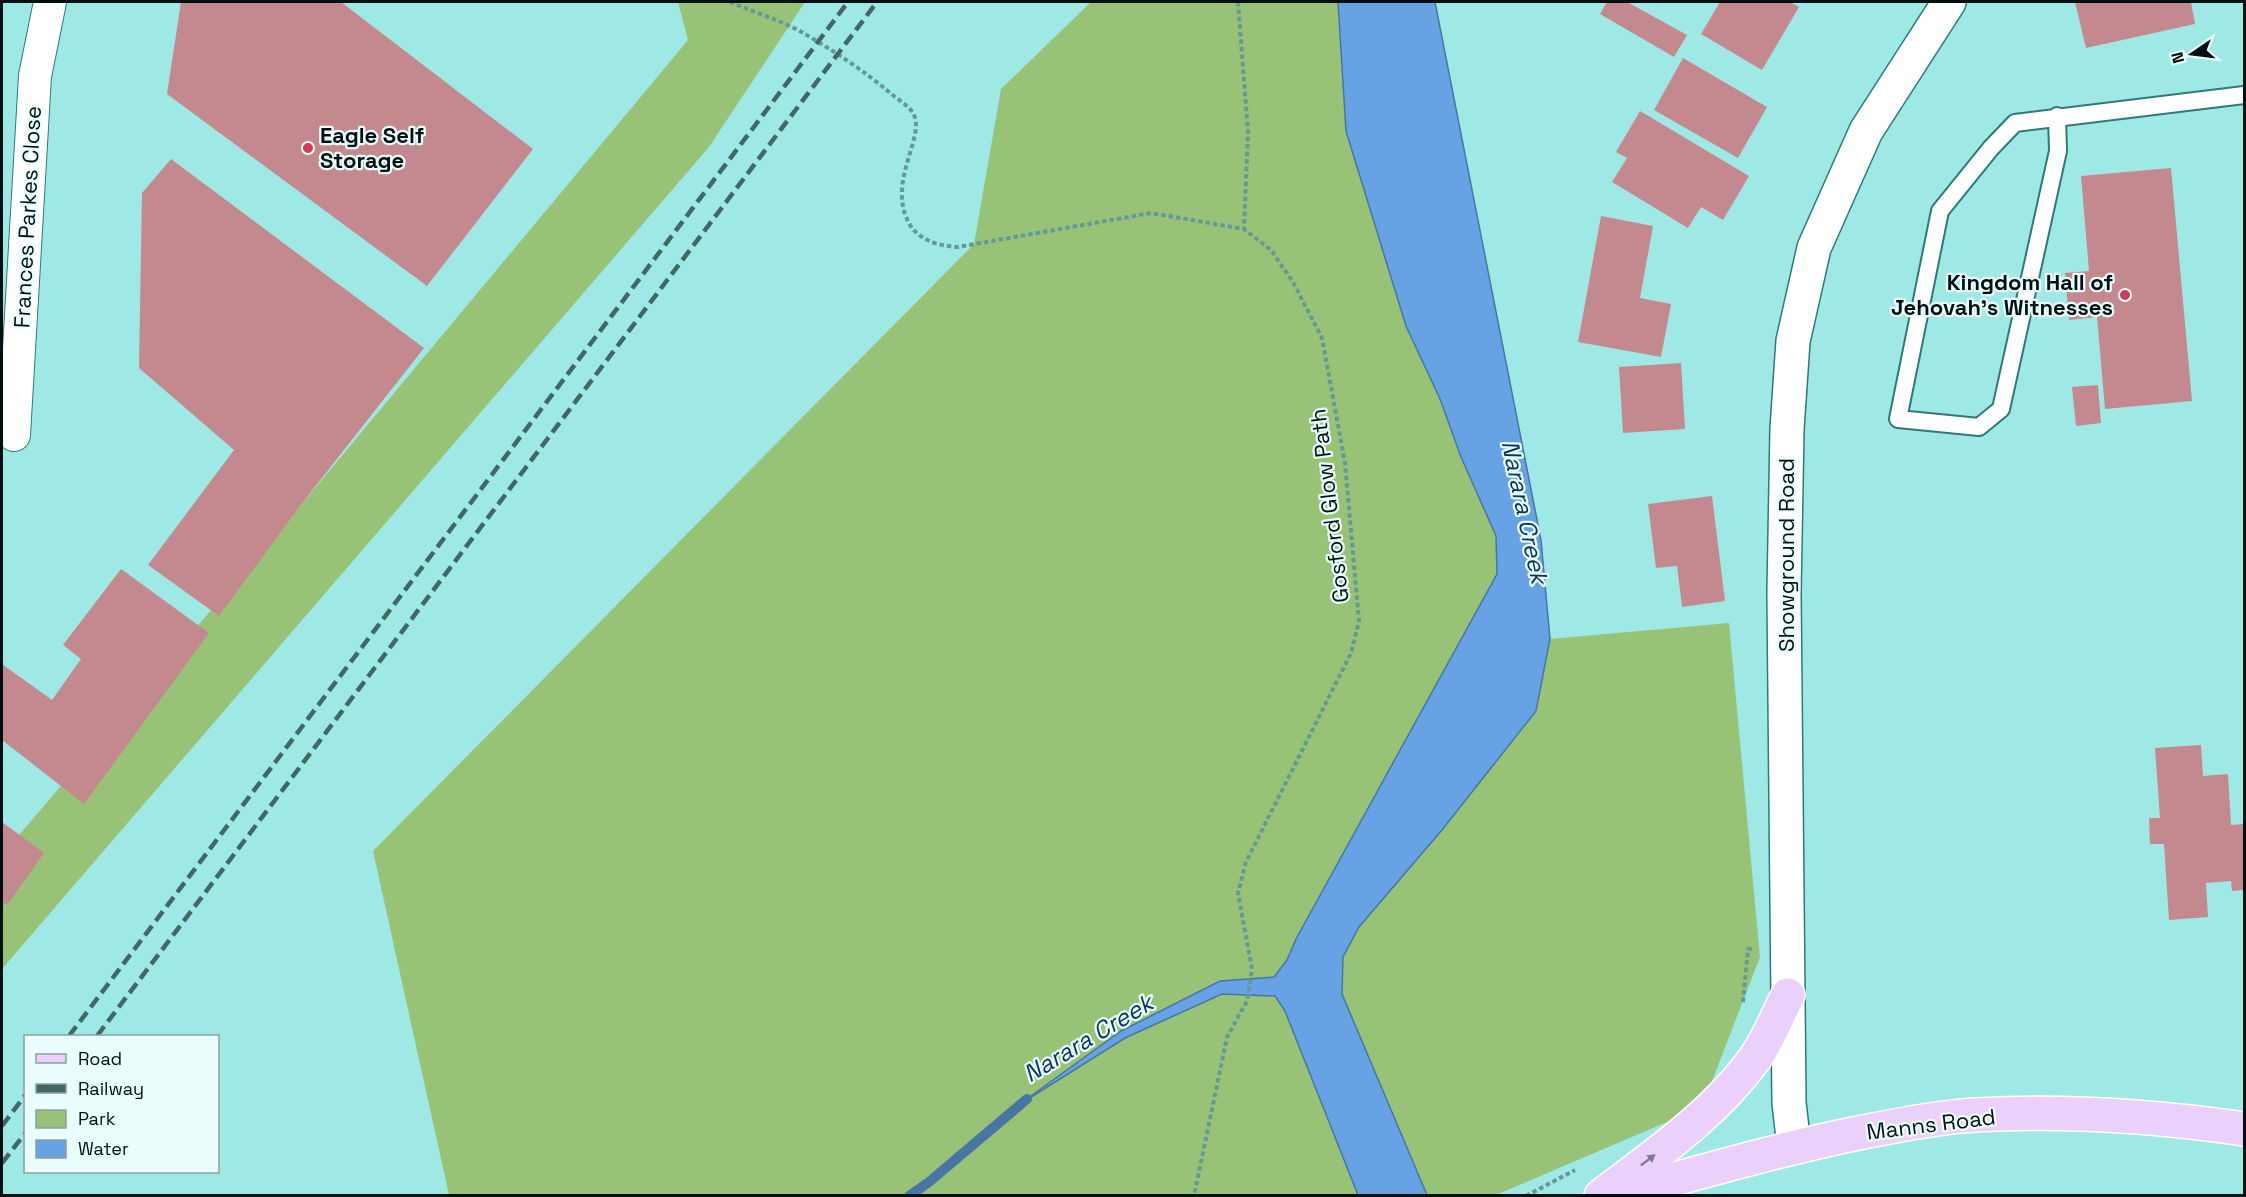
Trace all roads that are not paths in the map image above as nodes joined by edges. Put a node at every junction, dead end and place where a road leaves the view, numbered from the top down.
1 (50, 2) edge
2 (1949, 2) edge
3 (2244, 95) edge
4 (2057, 116) junction
5 (14, 435) dead end
6 (1788, 995) junction
7 (2244, 1129) edge
8 (1794, 1146) junction
9 (1601, 1196) edge
10 (1624, 1196) edge

1 - 5 street, Frances Parkes Close
2 - 6 street, Showground Road
3 - 4 lane
4 - 4 lane
6 - 8 street, Showground Road
9 -> 6 main road
7 - 8 main road, Manns Road
8 - 10 main road, Manns Road

